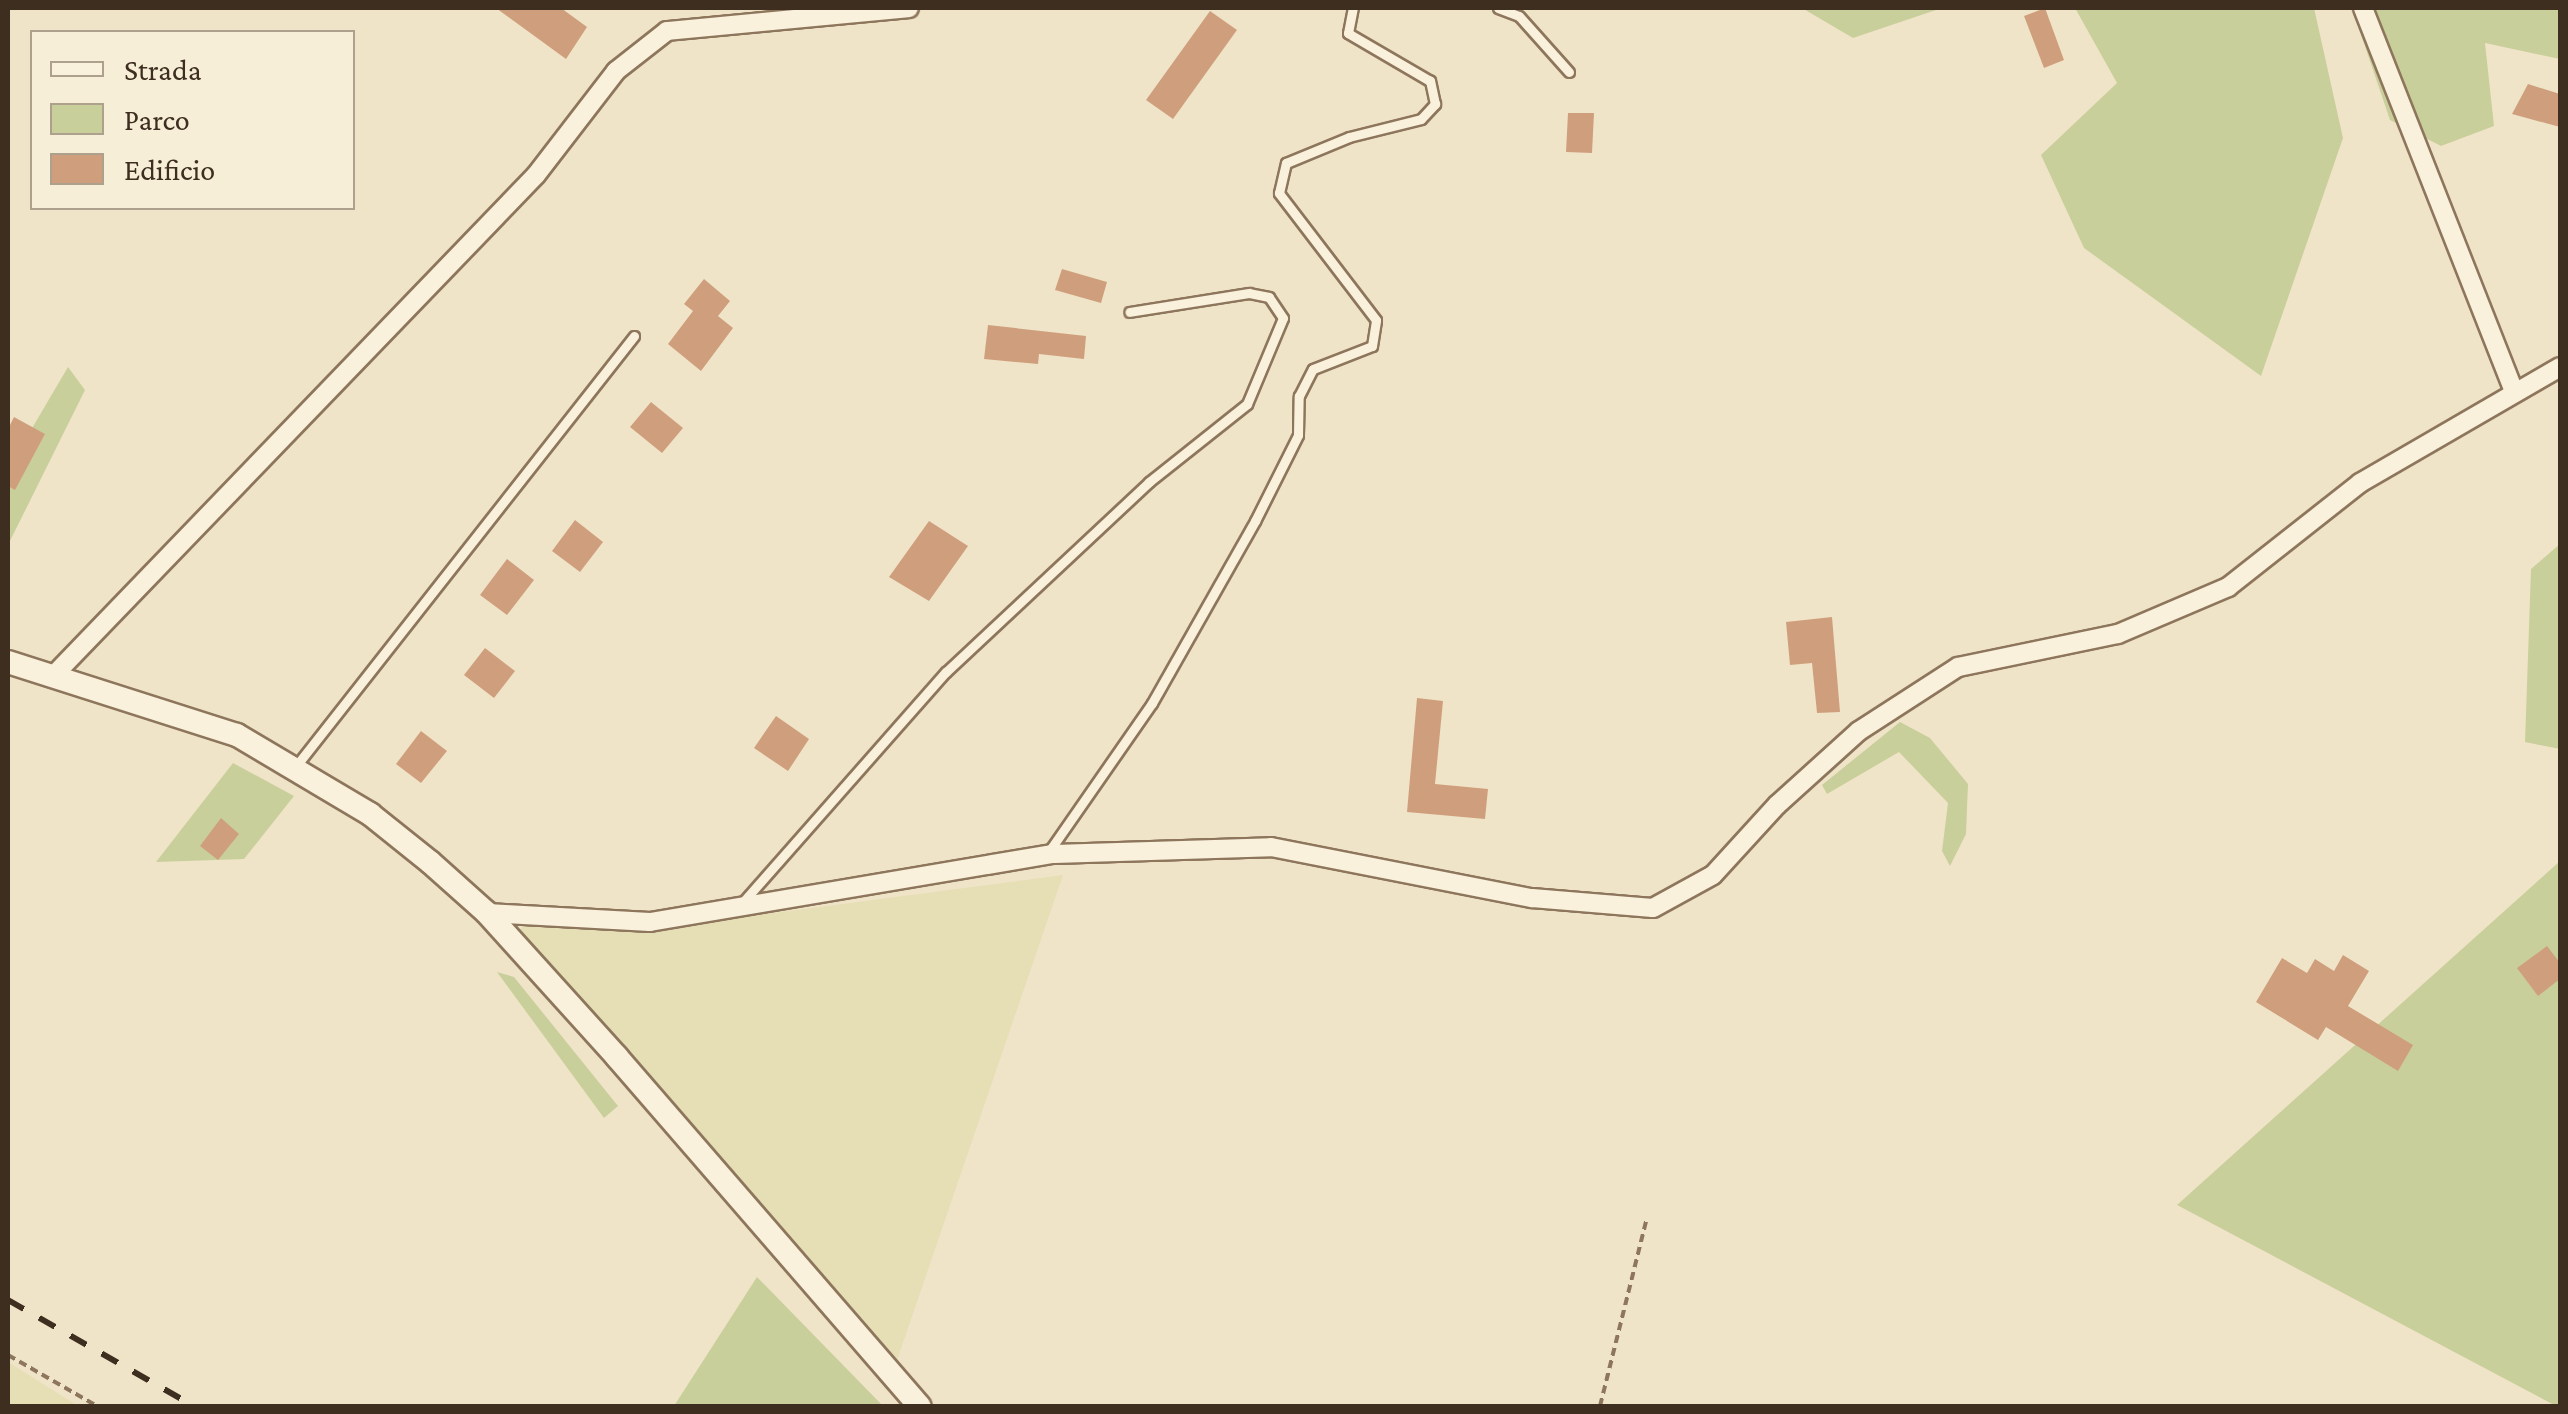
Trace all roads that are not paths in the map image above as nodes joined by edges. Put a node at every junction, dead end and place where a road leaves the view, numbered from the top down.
1 (909, 8) edge
2 (1353, 8) edge
3 (1498, 8) edge
4 (2363, 8) edge
5 (1570, 72) dead end
6 (1129, 312) dead end
7 (634, 336) dead end
8 (2560, 366) edge
9 (2514, 392) junction
10 (8, 662) edge
11 (55, 674) junction
12 (296, 766) junction
13 (1054, 854) junction
14 (737, 909) junction
15 (487, 912) junction
16 (919, 1406) edge

1 - 11 street
2 - 13 lane
3 - 5 lane
4 - 9 street
6 - 14 lane
7 - 12 lane
8 - 9 street
9 - 13 street
10 - 11 street
11 - 12 street
12 - 15 street
13 - 14 street
14 - 15 street
15 - 16 street

